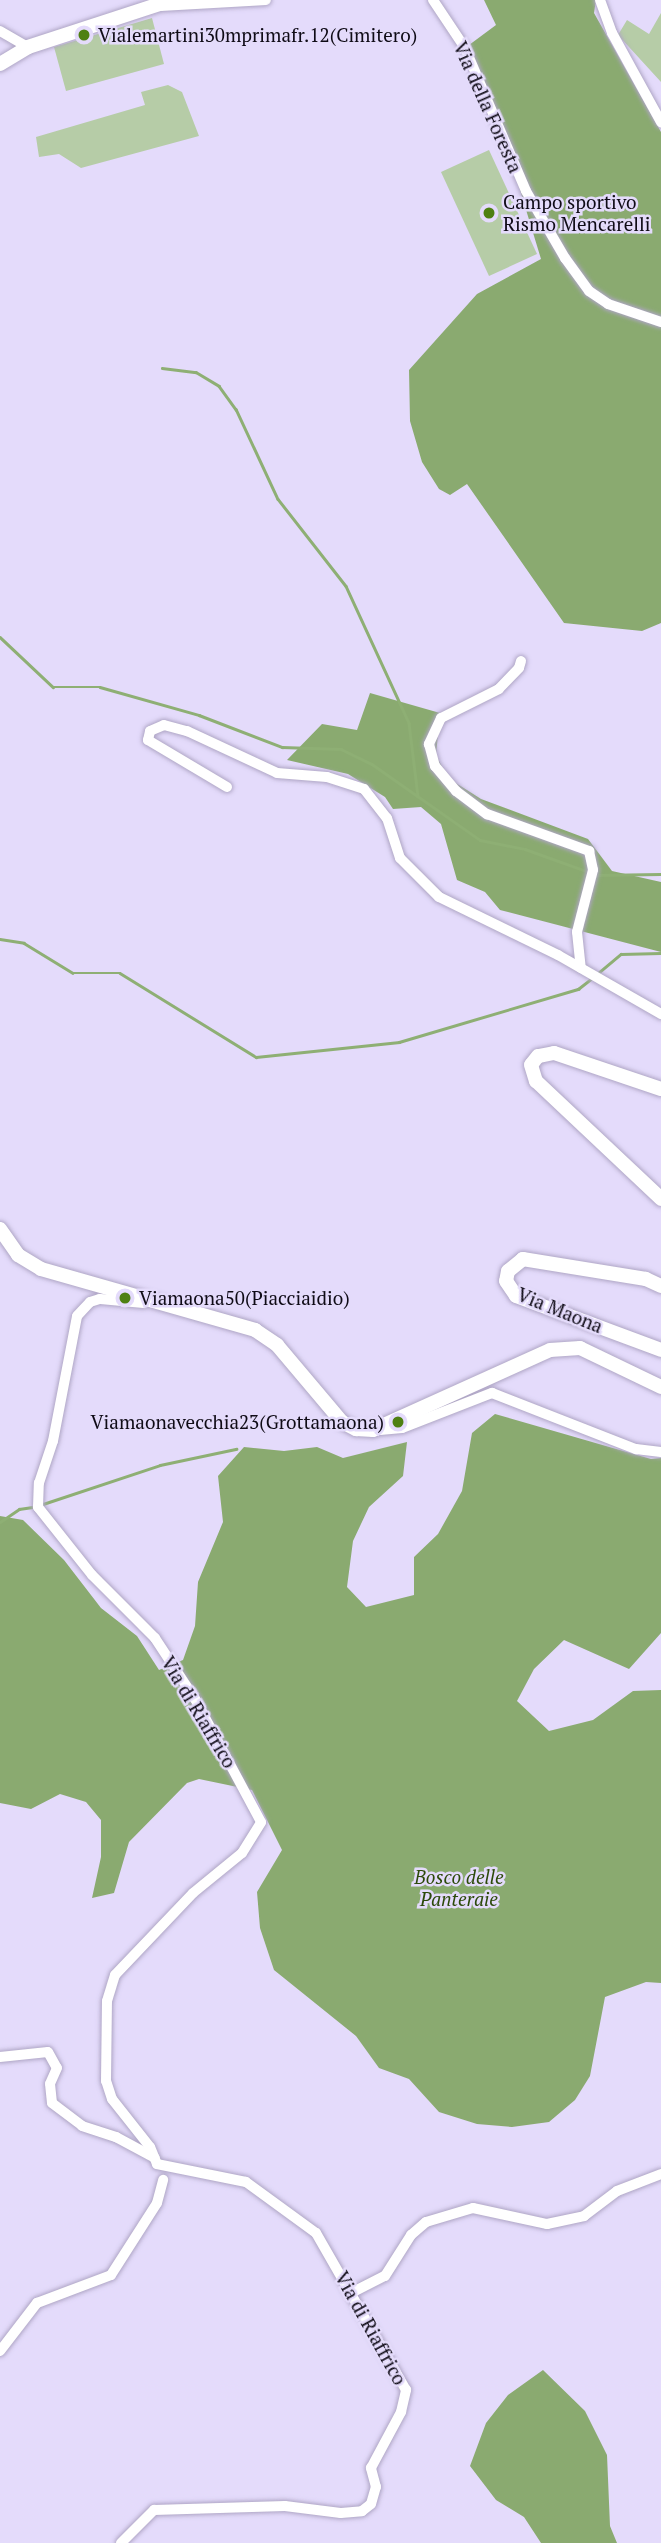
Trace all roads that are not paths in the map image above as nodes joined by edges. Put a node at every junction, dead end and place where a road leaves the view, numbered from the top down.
1 (265, 0) edge
2 (433, 0) edge
3 (600, 0) edge
4 (166, 3) edge
5 (0, 31) edge
6 (28, 47) junction
7 (0, 64) edge
8 (661, 122) edge
9 (661, 322) edge
10 (521, 661) dead end
11 (227, 788) dead end
12 (581, 968) junction
13 (661, 1014) edge
14 (661, 1089) edge
15 (661, 1199) edge
16 (0, 1229) edge
17 (661, 1286) edge
18 (151, 1302) junction
19 (661, 1350) edge
20 (661, 1387) edge
21 (373, 1430) junction
22 (661, 1452) edge
23 (0, 2057) edge
24 (156, 2161) junction
25 (661, 2174) edge
26 (163, 2180) junction
27 (167, 2192) dead end
28 (351, 2293) junction
29 (0, 2351) edge
30 (121, 2543) edge

1 - 4 street
2 - 9 street, Via della Foresta
3 - 8 street
4 - 6 main road
5 - 6 street
6 - 7 main road
10 - 12 street
11 - 12 street
12 - 13 street
14 - 15 main road
16 - 18 main road
17 - 19 main road, Via Maona
18 - 21 main road
18 - 24 street, Via di Riaffrico
20 - 21 main road, Via Maona
21 - 22 street
23 - 24 street, Via di Riaffrico
24 - 26 street
24 - 28 street, Via di Riaffrico
25 - 28 street
26 - 27 street
26 - 29 street
28 - 30 street, Via di Riaffrico

